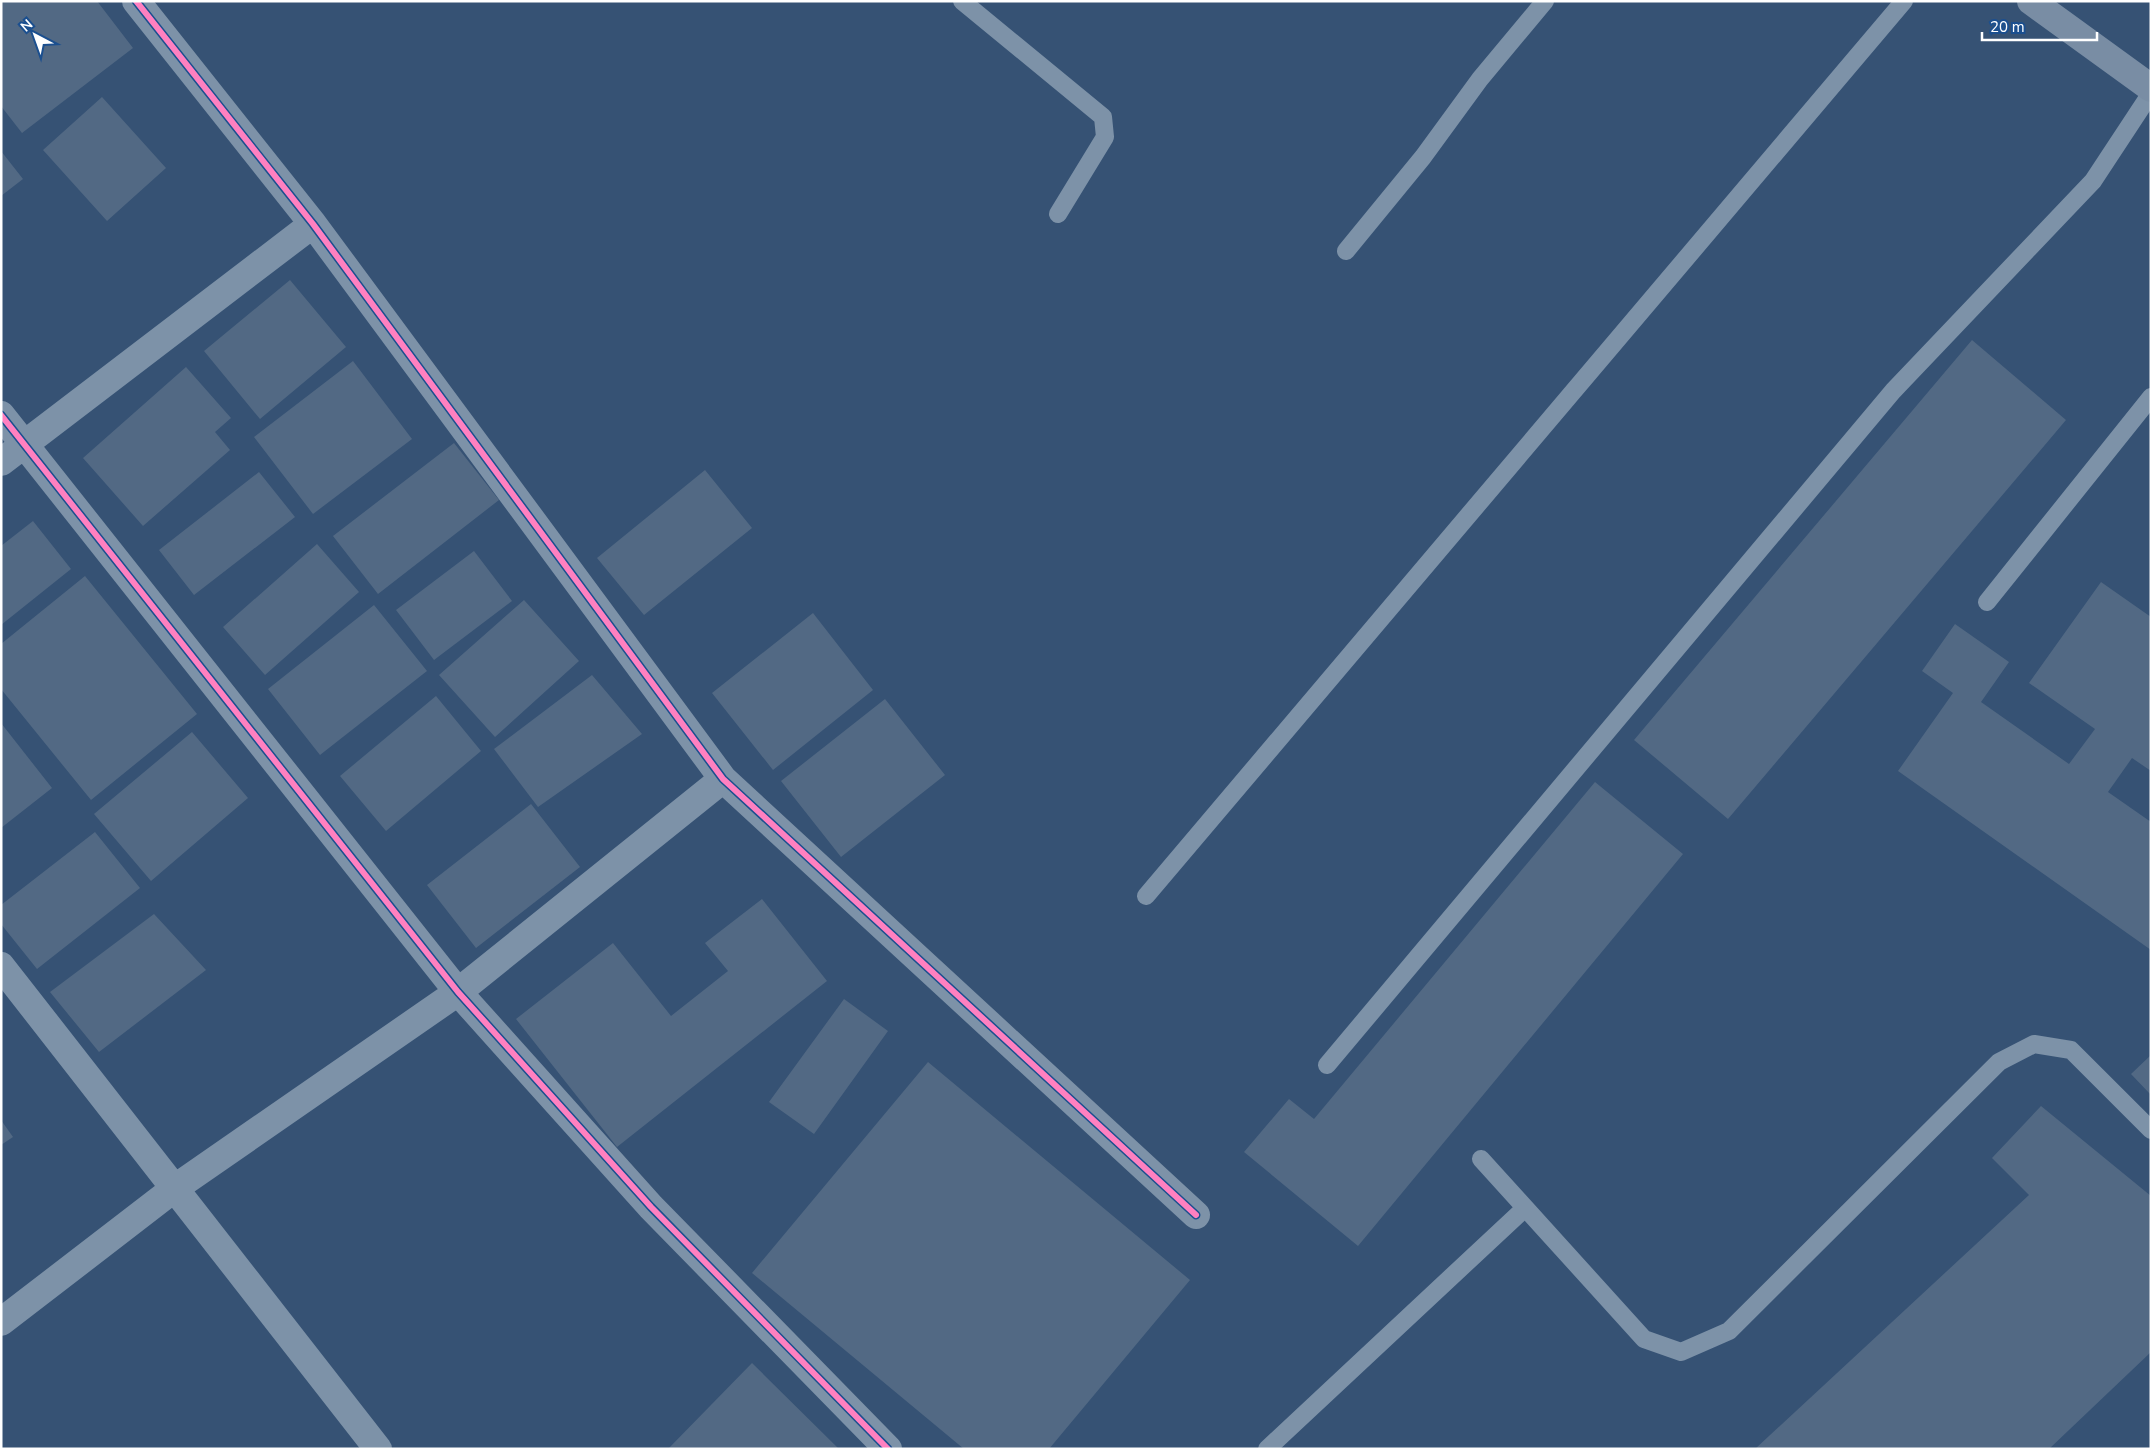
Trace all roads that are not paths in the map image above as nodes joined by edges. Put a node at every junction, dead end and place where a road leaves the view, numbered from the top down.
1 (136, 1) edge
2 (962, 1) edge
3 (1545, 1) edge
4 (1904, 1) edge
5 (2031, 1) edge
6 (2151, 88) edge
7 (2151, 93) edge
8 (1058, 214) dead end
9 (313, 224) junction
10 (1346, 251) dead end
11 (2151, 397) edge
12 (1, 415) edge
13 (23, 445) junction
14 (1, 462) edge
15 (1987, 602) dead end
16 (723, 779) junction
17 (1146, 896) dead end
18 (1, 966) edge
19 (458, 992) junction
20 (1328, 1064) dead end
21 (2151, 1130) edge
22 (1481, 1159) dead end
23 (175, 1188) junction
24 (1526, 1208) junction
25 (1196, 1215) dead end
26 (1, 1322) edge
27 (378, 1449) edge
28 (888, 1449) edge
29 (1268, 1449) edge

1 - 9 street
2 - 8 lane
3 - 10 lane
4 - 17 lane
5 - 6 street
7 - 20 lane
9 - 13 street
9 - 16 street
11 - 15 lane
12 - 13 street
13 - 14 street
13 - 19 street
16 - 19 street
16 - 25 street
18 - 23 street
19 - 23 street
19 - 28 street
21 - 24 lane
22 - 24 lane
23 - 26 street
23 - 27 street
24 - 29 lane

